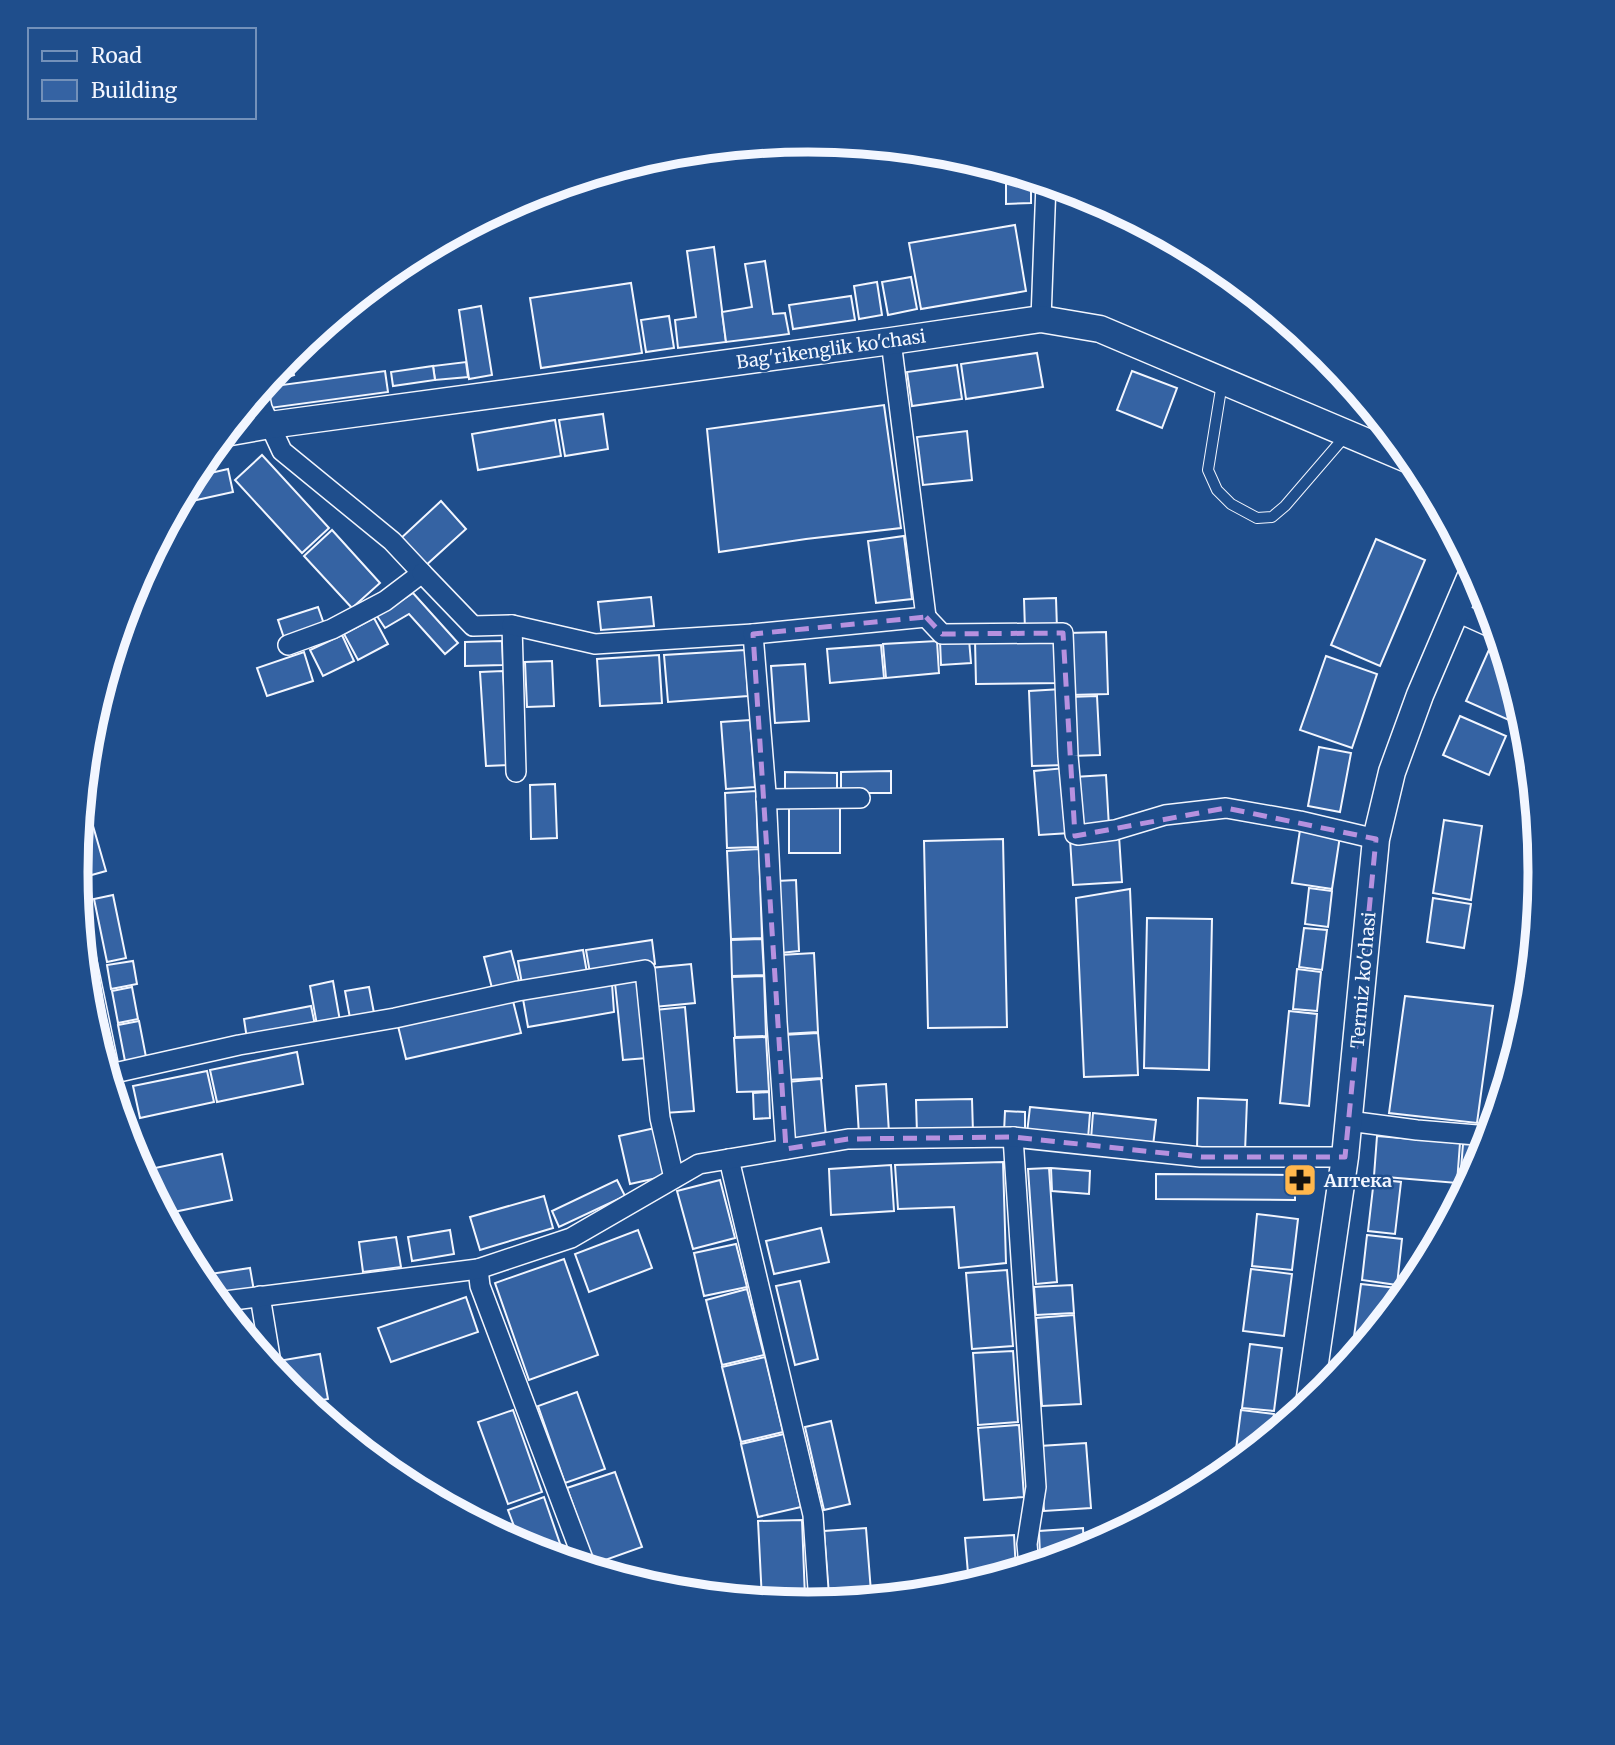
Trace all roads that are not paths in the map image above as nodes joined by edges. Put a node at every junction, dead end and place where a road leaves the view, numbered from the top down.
1 (1046, 193) edge
2 (1041, 319) junction
3 (891, 341) junction
4 (1223, 381) junction
5 (261, 404) edge
6 (270, 425) junction
7 (239, 431) edge
8 (1347, 434) junction
9 (1392, 453) edge
10 (422, 573) junction
11 (1467, 584) edge
12 (1455, 611) junction
13 (926, 617) junction
14 (1483, 623) edge
15 (512, 625) junction
16 (753, 634) junction
17 (288, 645) dead end
18 (516, 772) dead end
19 (860, 798) dead end
20 (766, 799) junction
21 (1376, 839) junction
22 (116, 1073) edge
23 (1349, 1121) junction
24 (1478, 1135) edge
25 (1013, 1137) junction
26 (786, 1149) junction
27 (1345, 1157) junction
28 (729, 1159) junction
29 (674, 1178) junction
30 (478, 1269) junction
31 (260, 1296) junction
32 (228, 1300) edge
33 (269, 1350) edge
34 (1311, 1387) edge
35 (582, 1556) edge
36 (1028, 1557) edge
37 (818, 1592) edge

1 - 2 street
2 - 3 main road, Bag'rikenglik ko'chasi
2 - 4 main road, Bag'rikenglik ko'chasi
3 - 6 main road, Bag'rikenglik ko'chasi
3 - 13 street
4 - 8 main road, Bag'rikenglik ko'chasi
4 - 8 lane
5 - 6 street
6 - 7 main road, Bag'rikenglik ko'chasi
6 - 10 street
8 - 9 main road, Bag'rikenglik ko'chasi
10 - 15 street
10 - 17 street
11 - 12 main road, Termiz ko'chasi
12 - 14 street
12 - 21 main road, Termiz ko'chasi
13 - 16 street
13 - 21 street
15 - 16 street
15 - 18 street
16 - 20 street
19 - 20 street
20 - 26 street
21 - 23 main road, Termiz ko'chasi
22 - 29 street
23 - 24 street
23 - 27 main road, Termiz ko'chasi
25 - 26 street
25 - 27 street
25 - 36 street
26 - 28 street
27 - 34 main road, Termiz ko'chasi
28 - 29 street
28 - 37 street
29 - 30 street
30 - 31 street
30 - 35 street
31 - 32 street
31 - 33 street

